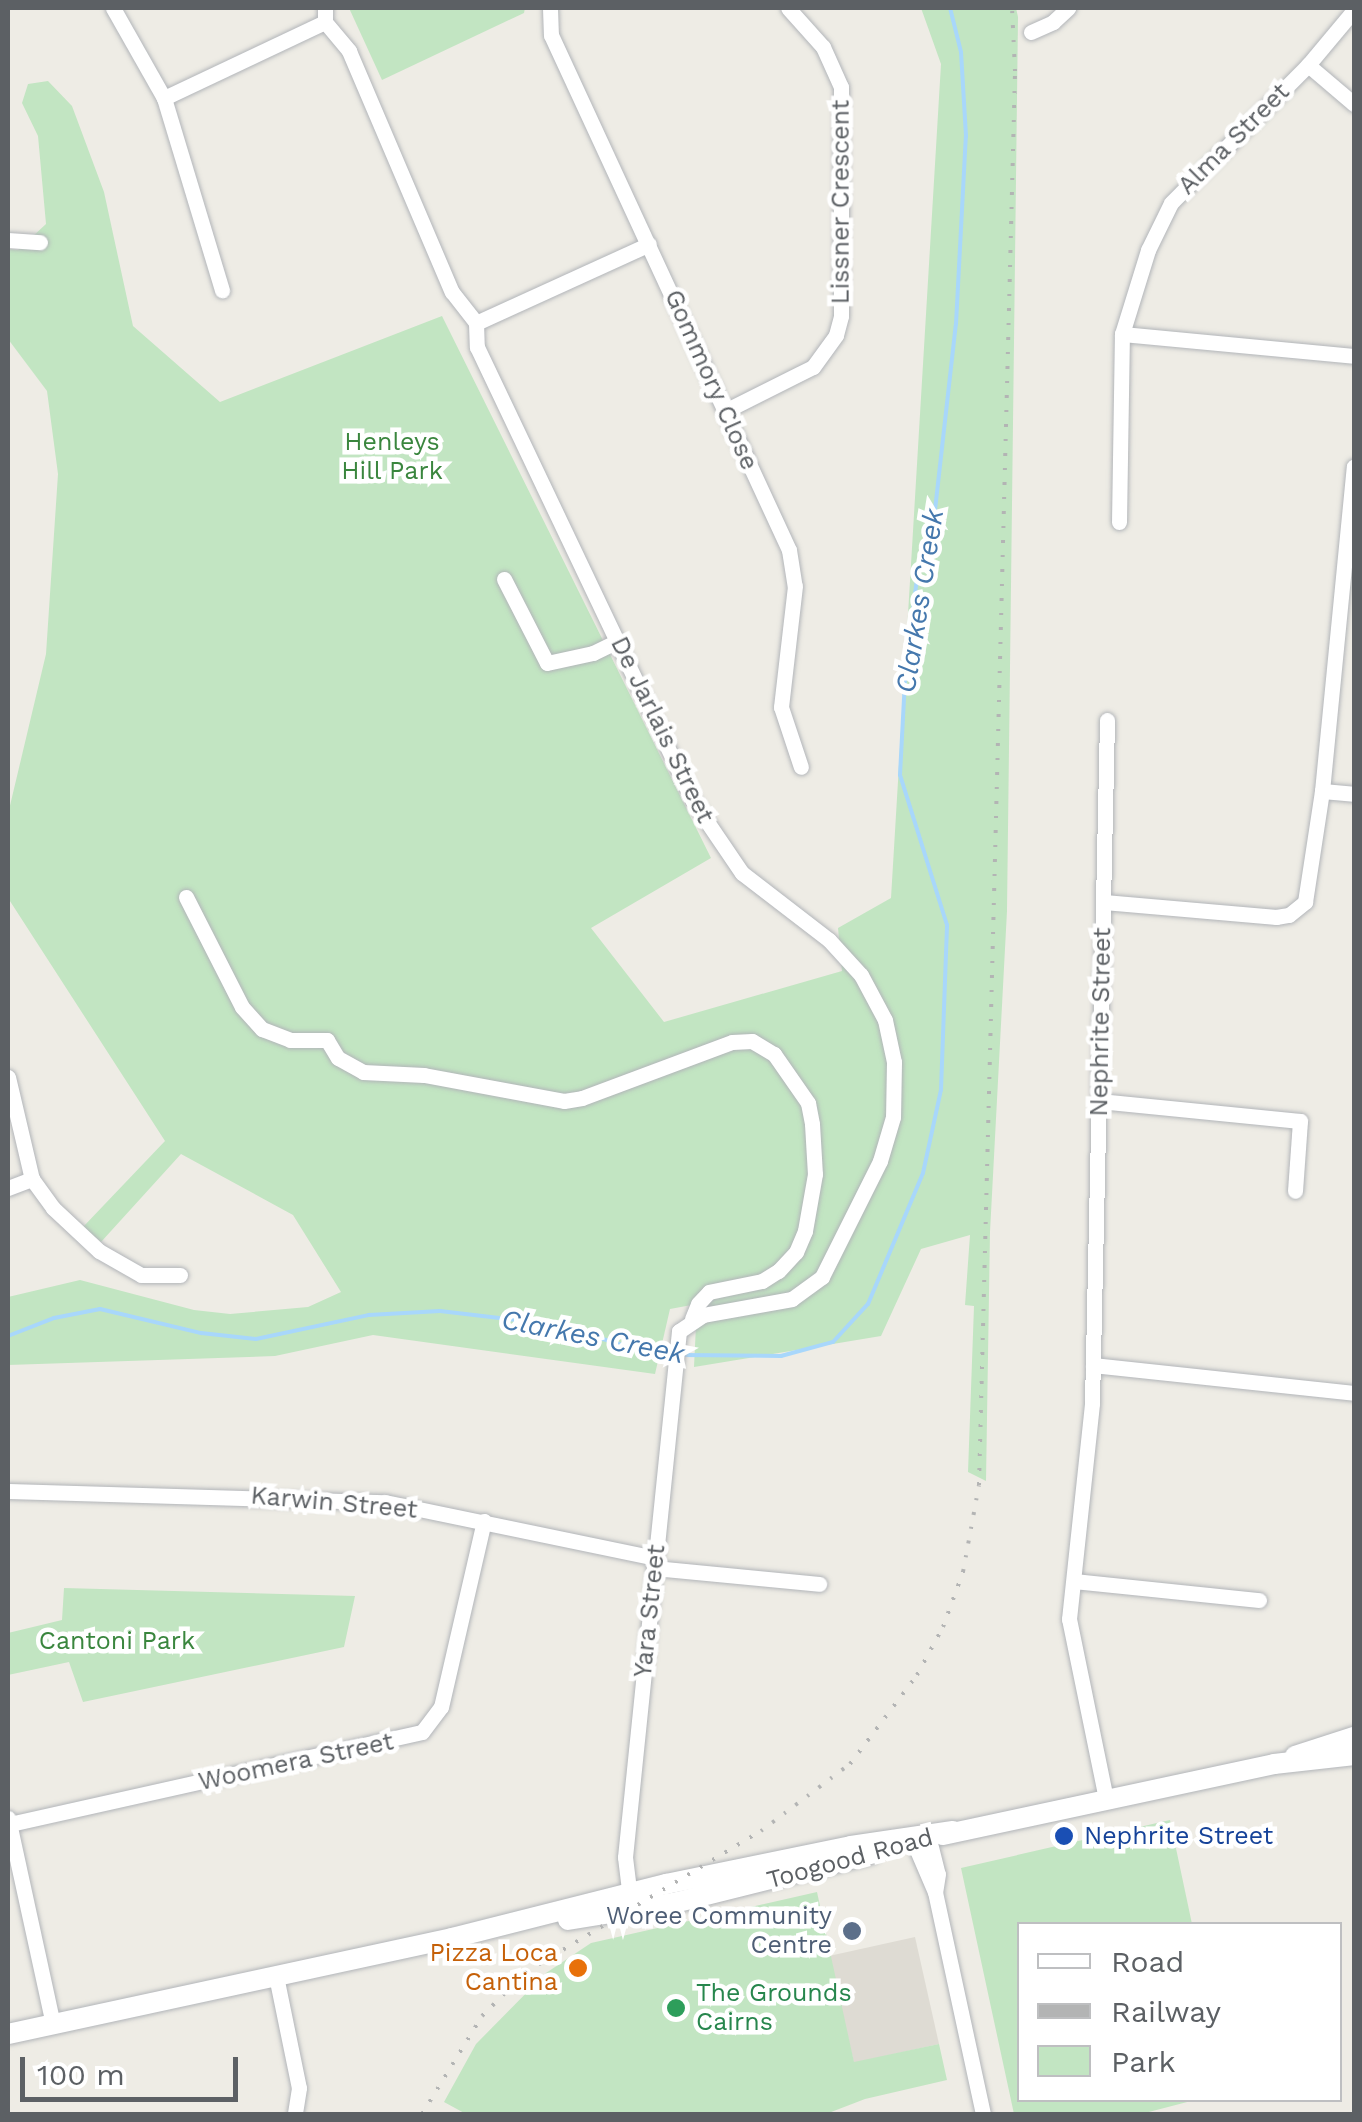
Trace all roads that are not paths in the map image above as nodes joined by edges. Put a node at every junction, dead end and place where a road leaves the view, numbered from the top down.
1 (114, 8) edge
2 (550, 8) edge
3 (788, 8) edge
4 (1068, 8) edge
5 (1354, 10) edge
6 (325, 15) edge
7 (1030, 32) dead end
8 (1308, 64) junction
9 (164, 98) junction
10 (1354, 104) edge
11 (8, 240) edge
12 (40, 242) dead end
13 (649, 244) junction
14 (222, 290) dead end
15 (476, 323) junction
16 (1122, 334) junction
17 (1354, 356) edge
18 (724, 411) junction
19 (1354, 467) edge
20 (1120, 522) dead end
21 (504, 580) dead end
22 (618, 641) junction
23 (1107, 720) dead end
24 (801, 767) dead end
25 (1322, 791) junction
26 (1354, 794) edge
27 (186, 897) dead end
28 (1104, 902) junction
29 (8, 1077) edge
30 (1099, 1101) junction
31 (32, 1179) junction
32 (8, 1188) edge
33 (1295, 1191) dead end
34 (180, 1275) dead end
35 (692, 1319) junction
36 (1093, 1365) junction
37 (1354, 1393) edge
38 (8, 1491) edge
39 (484, 1521) junction
40 (655, 1563) junction
41 (1074, 1582) junction
42 (820, 1584) dead end
43 (1259, 1600) dead end
44 (1354, 1738) edge
45 (1354, 1756) edge
46 (1274, 1764) junction
47 (1106, 1799) junction
48 (8, 1820) edge
49 (921, 1839) junction
50 (630, 1901) junction
51 (276, 1976) junction
52 (54, 2024) junction
53 (8, 2034) edge
54 (294, 2114) edge
55 (983, 2114) edge

1 - 9 street
2 - 13 street, Gommory Close
3 - 18 street, Lissner Crescent
4 - 7 street
5 - 8 street, Alma Street
6 - 9 street
6 - 15 street, De Jarlais Street
8 - 10 street
8 - 16 street, Alma Street
9 - 14 street
11 - 12 street
13 - 15 street
13 - 18 street, Gommory Close
15 - 22 street, De Jarlais Street
16 - 17 street
16 - 20 street, Alma Street
18 - 24 street, Gommory Close
19 - 25 street
21 - 22 street
22 - 35 street, De Jarlais Street
23 - 28 street, Nephrite Street
25 - 26 street
25 - 28 street
27 - 35 street
28 - 30 street, Nephrite Street
29 - 31 street
30 - 33 street
30 - 36 street, Nephrite Street
31 - 32 street
31 - 34 street
35 - 40 street, Yara Street
36 - 37 street
36 - 41 street, Nephrite Street
38 - 39 street, Karwin Street
39 - 40 street, Karwin Street
39 - 48 street, Woomera Street
40 - 42 street, Karwin Street
40 - 50 street, Yara Street
41 - 43 street
41 - 47 street, Nephrite Street
44 - 46 street, Toogood Road
45 - 46 street, Toogood Road
46 - 47 street, Toogood Road
47 - 49 street, Toogood Road
48 - 52 street
49 - 50 street, Toogood Road
49 - 55 street
50 - 51 street, Toogood Road
51 - 52 street, Toogood Road
51 - 54 street
52 - 53 street, Toogood Road

